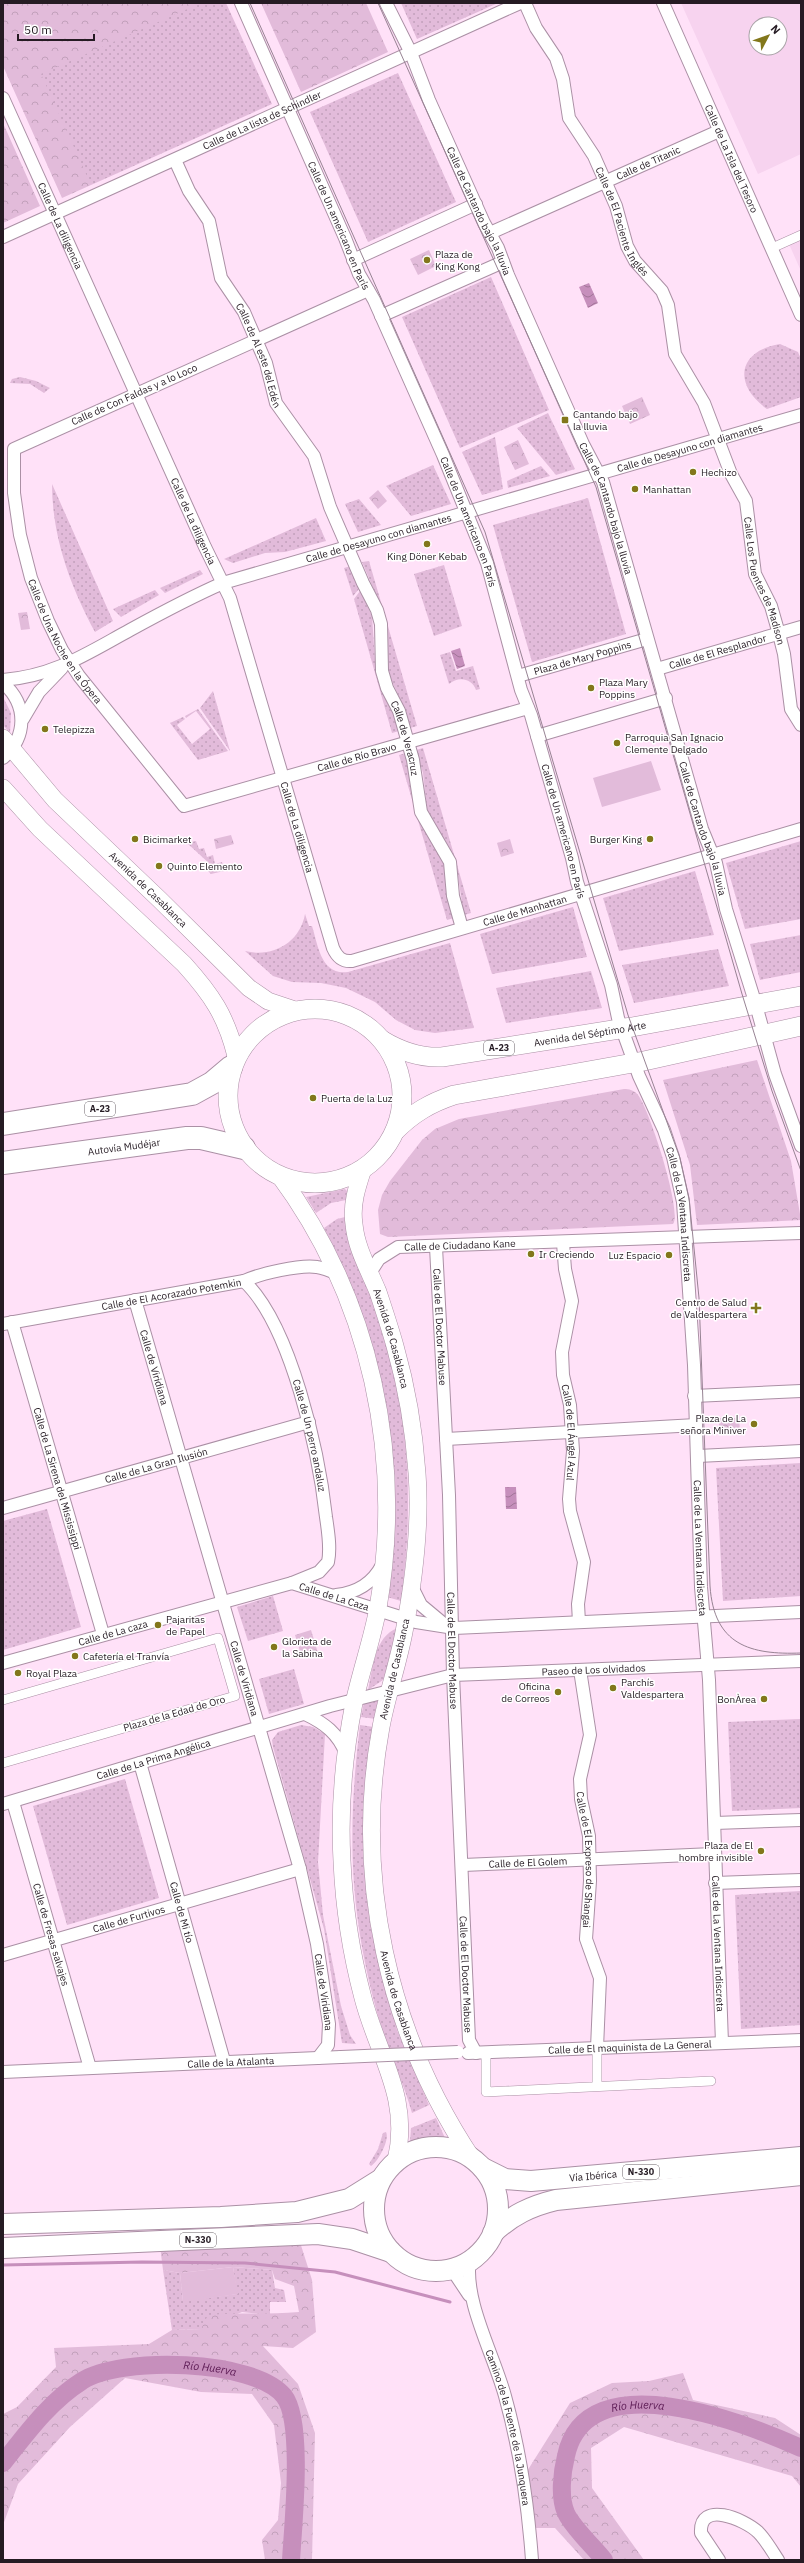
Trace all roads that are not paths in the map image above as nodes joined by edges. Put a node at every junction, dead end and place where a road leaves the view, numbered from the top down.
1 (241, 3) edge
2 (386, 3) edge
3 (520, 3) edge
4 (525, 3) edge
5 (663, 3) edge
6 (411, 53) junction
7 (3, 98) edge
8 (287, 110) junction
9 (719, 131) junction
10 (175, 160) junction
11 (605, 182) junction
12 (476, 204) junction
13 (55, 214) junction
14 (490, 234) junction
15 (801, 235) edge
16 (3, 237) edge
17 (772, 248) junction
18 (353, 260) junction
19 (503, 262) junction
20 (368, 290) junction
21 (801, 314) edge
22 (381, 316) junction
23 (255, 339) junction
24 (135, 393) junction
25 (801, 415) edge
26 (719, 439) junction
27 (14, 449) joint
28 (600, 474) junction
29 (466, 513) junction
30 (347, 548) junction
31 (223, 583) junction
32 (801, 627) edge
33 (779, 634) junction
34 (647, 639) junction
35 (66, 665) junction
36 (656, 669) junction
37 (518, 676) junction
38 (3, 680) edge
39 (3, 683) edge
40 (666, 698) junction
41 (528, 708) junction
42 (23, 719) junction
43 (801, 725) edge
44 (537, 736) junction
45 (408, 740) junction
46 (6, 748) edge
47 (284, 777) junction
48 (3, 788) edge
49 (184, 806) joint
50 (801, 829) edge
51 (713, 855) junction
52 (581, 894) junction
53 (462, 928) junction
54 (341, 959) joint
55 (801, 996) edge
56 (756, 1005) junction
57 (298, 1011) junction
58 (801, 1026) edge
59 (622, 1029) junction
60 (765, 1035) junction
61 (380, 1039) junction
62 (234, 1062) junction
63 (634, 1063) junction
64 (5, 1123) edge
65 (393, 1134) junction
66 (801, 1146) edge
67 (244, 1148) junction
68 (73, 1154) junction
69 (3, 1162) edge
70 (363, 1169) junction
71 (3, 1173) edge
72 (279, 1175) junction
73 (801, 1233) edge
74 (684, 1238) junction
75 (563, 1243) junction
76 (436, 1247) junction
77 (370, 1273) junction
78 (338, 1274) junction
79 (244, 1281) junction
80 (136, 1300) junction
81 (8, 1323) edge
82 (801, 1391) edge
83 (694, 1396) junction
84 (309, 1422) junction
85 (696, 1425) junction
86 (571, 1432) junction
87 (446, 1439) junction
88 (801, 1451) edge
89 (698, 1456) junction
90 (180, 1457) junction
91 (62, 1491) junction
92 (3, 1508) edge
93 (384, 1560) junction
94 (292, 1583) junction
95 (411, 1585) junction
96 (334, 1595) junction
97 (221, 1601) junction
98 (377, 1610) junction
99 (801, 1612) edge
100 (705, 1616) junction
101 (406, 1619) junction
102 (579, 1622) junction
103 (451, 1627) junction
104 (103, 1634) junction
105 (801, 1661) edge
106 (3, 1663) edge
107 (707, 1663) junction
108 (580, 1670) junction
109 (453, 1675) junction
110 (389, 1690) junction
111 (3, 1700) edge
112 (355, 1700) junction
113 (304, 1714) junction
114 (259, 1728) junction
115 (346, 1754) junction
116 (140, 1762) junction
117 (3, 1763) edge
118 (8, 1803) edge
119 (801, 1820) edge
120 (715, 1823) junction
121 (713, 1854) junction
122 (589, 1859) junction
123 (463, 1865) junction
124 (300, 1870) junction
125 (801, 1880) edge
126 (715, 1883) junction
127 (181, 1905) junction
128 (54, 1941) junction
129 (3, 1955) edge
130 (801, 2040) edge
131 (722, 2043) junction
132 (597, 2048) junction
133 (458, 2052) joint
134 (481, 2052) junction
135 (318, 2058) junction
136 (224, 2061) junction
137 (90, 2068) junction
138 (3, 2072) edge
139 (711, 2081) dead end
140 (597, 2086) junction
141 (801, 2157) edge
142 (396, 2160) junction
143 (478, 2164) junction
144 (801, 2174) edge
145 (380, 2179) junction
146 (3, 2224) edge
147 (494, 2233) junction
148 (3, 2248) edge
149 (391, 2252) junction
150 (470, 2259) junction
151 (451, 2268) junction
152 (471, 2298) junction
153 (532, 2560) edge
154 (719, 2560) edge
155 (778, 2560) edge

1 - 8 street, Calle de Un americano en París
2 - 6 street, Calle de Cantando bajo la lluvia
3 - 6 street, Calle de La lista de Schindler
4 - 11 street, Calle de El Paciente Inglés
5 - 9 street, Calle de La Isla del Tesoro
6 - 8 street, Calle de La lista de Schindler
6 - 12 street, Calle de Cantando bajo la lluvia
7 - 13 street, Calle de La diligencia
8 - 10 street, Calle de La lista de Schindler
8 - 18 street, Calle de Un americano en París
9 - 11 street, Calle de Titanic
9 - 17 street, Calle de La Isla del Tesoro
10 - 13 street, Calle de La lista de Schindler
10 - 23 street, Calle de Al este del Edén
11 - 14 street, Calle de Titanic
11 - 26 street, Calle de El Paciente Inglés
12 - 14 street, Calle de Cantando bajo la lluvia
12 - 18 street
13 - 16 street, Calle de La lista de Schindler
13 - 24 street, Calle de La diligencia
14 - 19 street, Calle de Cantando bajo la lluvia
15 - 17 street
17 - 21 street, Calle de La Isla del Tesoro
18 - 20 street, Calle de Un americano en París
19 - 22 street
19 - 28 street, Calle de Cantando bajo la lluvia
20 - 22 street, Calle de Un americano en París
20 - 23 street
22 - 29 street, Calle de Un americano en París
23 - 24 street, Calle de Con Faldas y a lo Loco
23 - 30 street, Calle de Al este del Edén
24 - 27 street, Calle de Con Faldas y a lo Loco
24 - 31 street, Calle de La diligencia
25 - 26 street, Calle de Desayuno con diamantes
26 - 28 street, Calle de Desayuno con diamantes
26 - 33 street, Calle Los Puentes de Madison
27 - 35 street, Calle de Una Noche en la Ópera
28 - 29 street, Calle de Desayuno con diamantes
28 - 34 street, Calle de Cantando bajo la lluvia
29 - 30 street, Calle de Desayuno con diamantes
29 - 37 street, Calle de Un americano en París
30 - 31 street, Calle de Desayuno con diamantes
30 - 45 street, Calle de Veracruz
31 - 35 street, Calle de Desayuno con diamantes
31 - 47 street, Calle de La diligencia
32 - 33 street, Calle de El Resplandor
33 - 36 street, Calle de El Resplandor
33 - 43 street, Calle Los Puentes de Madison
34 - 36 street, Calle de Cantando bajo la lluvia
34 - 37 street, Plaza de Mary Poppins
35 - 38 street, Calle de Desayuno con diamantes
35 - 42 street, Calle de Desayuno con diamantes
35 - 49 street, Calle de Una Noche en la Ópera
36 - 40 street, Calle de Cantando bajo la lluvia
37 - 41 street, Calle de Un americano en París
39 - 42 street
40 - 44 street
40 - 51 street, Calle de Cantando bajo la lluvia
41 - 44 street, Calle de Un americano en París
41 - 45 street, Calle de Río Bravo
42 - 46 street, Avenida de Casablanca
44 - 52 street, Calle de Un americano en París
45 - 47 street, Calle de Río Bravo
45 - 53 street, Calle de Veracruz
46 - 57 main road, Avenida de Casablanca
47 - 49 street, Calle de Río Bravo
47 - 54 street, Calle de La diligencia
48 - 62 main road
50 - 51 street, Calle de Manhattan
51 - 52 street, Calle de Manhattan
51 - 56 street, Calle de Cantando bajo la lluvia
52 - 53 street, Calle de Manhattan
52 - 59 street, Calle de Un americano en París
53 - 54 street, Calle de Manhattan
55 - 56 main road, Avenida del Séptimo Arte
56 - 59 main road, Avenida del Séptimo Arte / A-23
56 - 60 street, Calle de Cantando bajo la lluvia
57 - 61 main road, A-23
57 - 62 main road, A-23
58 - 60 main road, A-23
59 - 61 main road, Avenida del Séptimo Arte / A-23
59 - 63 street, Calle de Un americano en París
60 - 63 main road, A-23
60 - 66 street, Calle de Cantando bajo la lluvia
61 - 65 main road, A-23
62 - 64 highway, A-23
62 - 67 main road, A-23
63 - 65 main road, A-23
63 - 74 street, Calle de La Ventana Indiscreta
65 - 70 main road, A-23
67 - 68 highway, Autovía Mudéjar / A-23
67 - 72 main road, A-23
68 - 69 highway, Autovía Mudéjar / A-23
68 - 71 highway
70 - 72 main road, A-23
70 - 77 main road, Avenida de Casablanca
72 - 78 main road
73 - 74 street, Calle de Ciudadano Kane
74 - 75 street, Calle de Ciudadano Kane
74 - 83 street, Calle de La Ventana Indiscreta
75 - 76 street, Calle de Ciudadano Kane
75 - 86 street, Calle de El Ángel Azul
76 - 77 street, Calle de Ciudadano Kane
76 - 87 street, Calle de El Doctor Mabuse
77 - 95 main road, Avenida de Casablanca
78 - 79 street, Calle de El Acorazado Potemkin
78 - 93 main road
79 - 80 street, Calle de El Acorazado Potemkin
79 - 84 street, Calle de Un perro andaluz
80 - 81 street, Calle de El Acorazado Potemkin
80 - 90 street, Calle de Viridiana
81 - 91 street, Calle de La Sirena del Mississippi
82 - 83 street
83 - 85 street, Calle de La Ventana Indiscreta
84 - 90 street, Calle de La Gran Ilusión
84 - 94 street, Calle de Un perro andaluz
85 - 86 street
85 - 89 street, Calle de La Ventana Indiscreta
86 - 87 street
86 - 102 street, Calle de El Ángel Azul
87 - 103 street, Calle de El Doctor Mabuse
88 - 89 street
89 - 100 street, Calle de La Ventana Indiscreta
90 - 91 street, Calle de La Gran Ilusión
90 - 97 street, Calle de Viridiana
91 - 92 street, Calle de La Gran Ilusión
91 - 104 street, Calle de La Sirena del Mississippi
93 - 96 street, Calle de La caza
93 - 98 main road
94 - 96 street, Calle de La Caza
94 - 97 street, Calle de La Caza
95 - 101 main road, Avenida de Casablanca
95 - 103 street
96 - 98 street, Calle de La Caza
97 - 104 street, Calle de La caza
97 - 114 street, Calle de Viridiana
98 - 101 street
98 - 112 main road
99 - 100 street
100 - 102 street
100 - 107 street, Calle de La Ventana Indiscreta
101 - 103 street
101 - 110 main road, Avenida de Casablanca
102 - 103 street
103 - 109 street, Calle de El Doctor Mabuse
104 - 106 street, Calle de La caza
105 - 107 street, Paseo de Los olvidados
107 - 108 street, Paseo de Los olvidados
107 - 120 street, Calle de La Ventana Indiscreta
108 - 109 street, Paseo de Los olvidados
108 - 122 street, Calle de El Expreso de Shangai
109 - 110 street, Paseo de Los olvidados
109 - 123 street, Calle de El Doctor Mabuse
110 - 112 street, Calle de La Prima Angélica
110 - 143 main road, Avenida de Casablanca
111 - 117 street, Plaza de la Edad de Oro
112 - 113 street, Calle de La Prima Angélica
112 - 115 main road
113 - 114 street, Calle de La Prima Angélica
113 - 115 street
114 - 116 street, Calle de La Prima Angélica
114 - 124 street, Calle de Viridiana
115 - 142 main road
116 - 118 street, Calle de La Prima Angélica
116 - 127 street, Calle de Mi tío
118 - 128 street, Calle de Fresas salvajes
119 - 120 street
120 - 121 street, Calle de La Ventana Indiscreta
121 - 122 street, Calle de El Golem
121 - 126 street, Calle de La Ventana Indiscreta
122 - 123 street, Calle de El Golem
122 - 132 street, Calle de El Expreso de Shangai
123 - 134 street, Calle de El Doctor Mabuse
124 - 127 street, Calle de Furtivos
124 - 135 street, Calle de Viridiana
125 - 126 street
126 - 131 street, Calle de La Ventana Indiscreta
127 - 128 street, Calle de Furtivos
127 - 136 street, Calle de Mi tío
128 - 129 street, Calle de Furtivos
128 - 137 street, Calle de Fresas salvajes
130 - 131 street, Calle de El maquinista de La General
131 - 132 street, Calle de El maquinista de La General
132 - 134 street, Calle de El maquinista de La General
132 - 140 street
133 - 134 street, Calle de El maquinista de La General
133 - 135 street, Calle de la Atalanta, bridge
134 - 140 street
135 - 136 street, Calle de la Atalanta
136 - 137 street, Calle de la Atalanta
137 - 138 street, Calle de la Atalanta
139 - 140 street
141 - 143 highway, Vía Ibérica / N-330
142 - 143 highway, N-330
142 - 145 highway, N-330
143 - 147 highway, N-330
144 - 147 highway, Vía Ibérica / N-330
145 - 146 highway, N-330
145 - 149 highway, N-330
147 - 150 highway, N-330
148 - 149 highway, N-330
149 - 151 highway, N-330
150 - 151 highway, N-330
150 - 152 street, Camino de la Fuente de la Junquera
151 - 152 street, Camino de la Fuente de la Junquera
152 - 153 street, Camino de la Fuente de la Junquera
154 - 155 street

